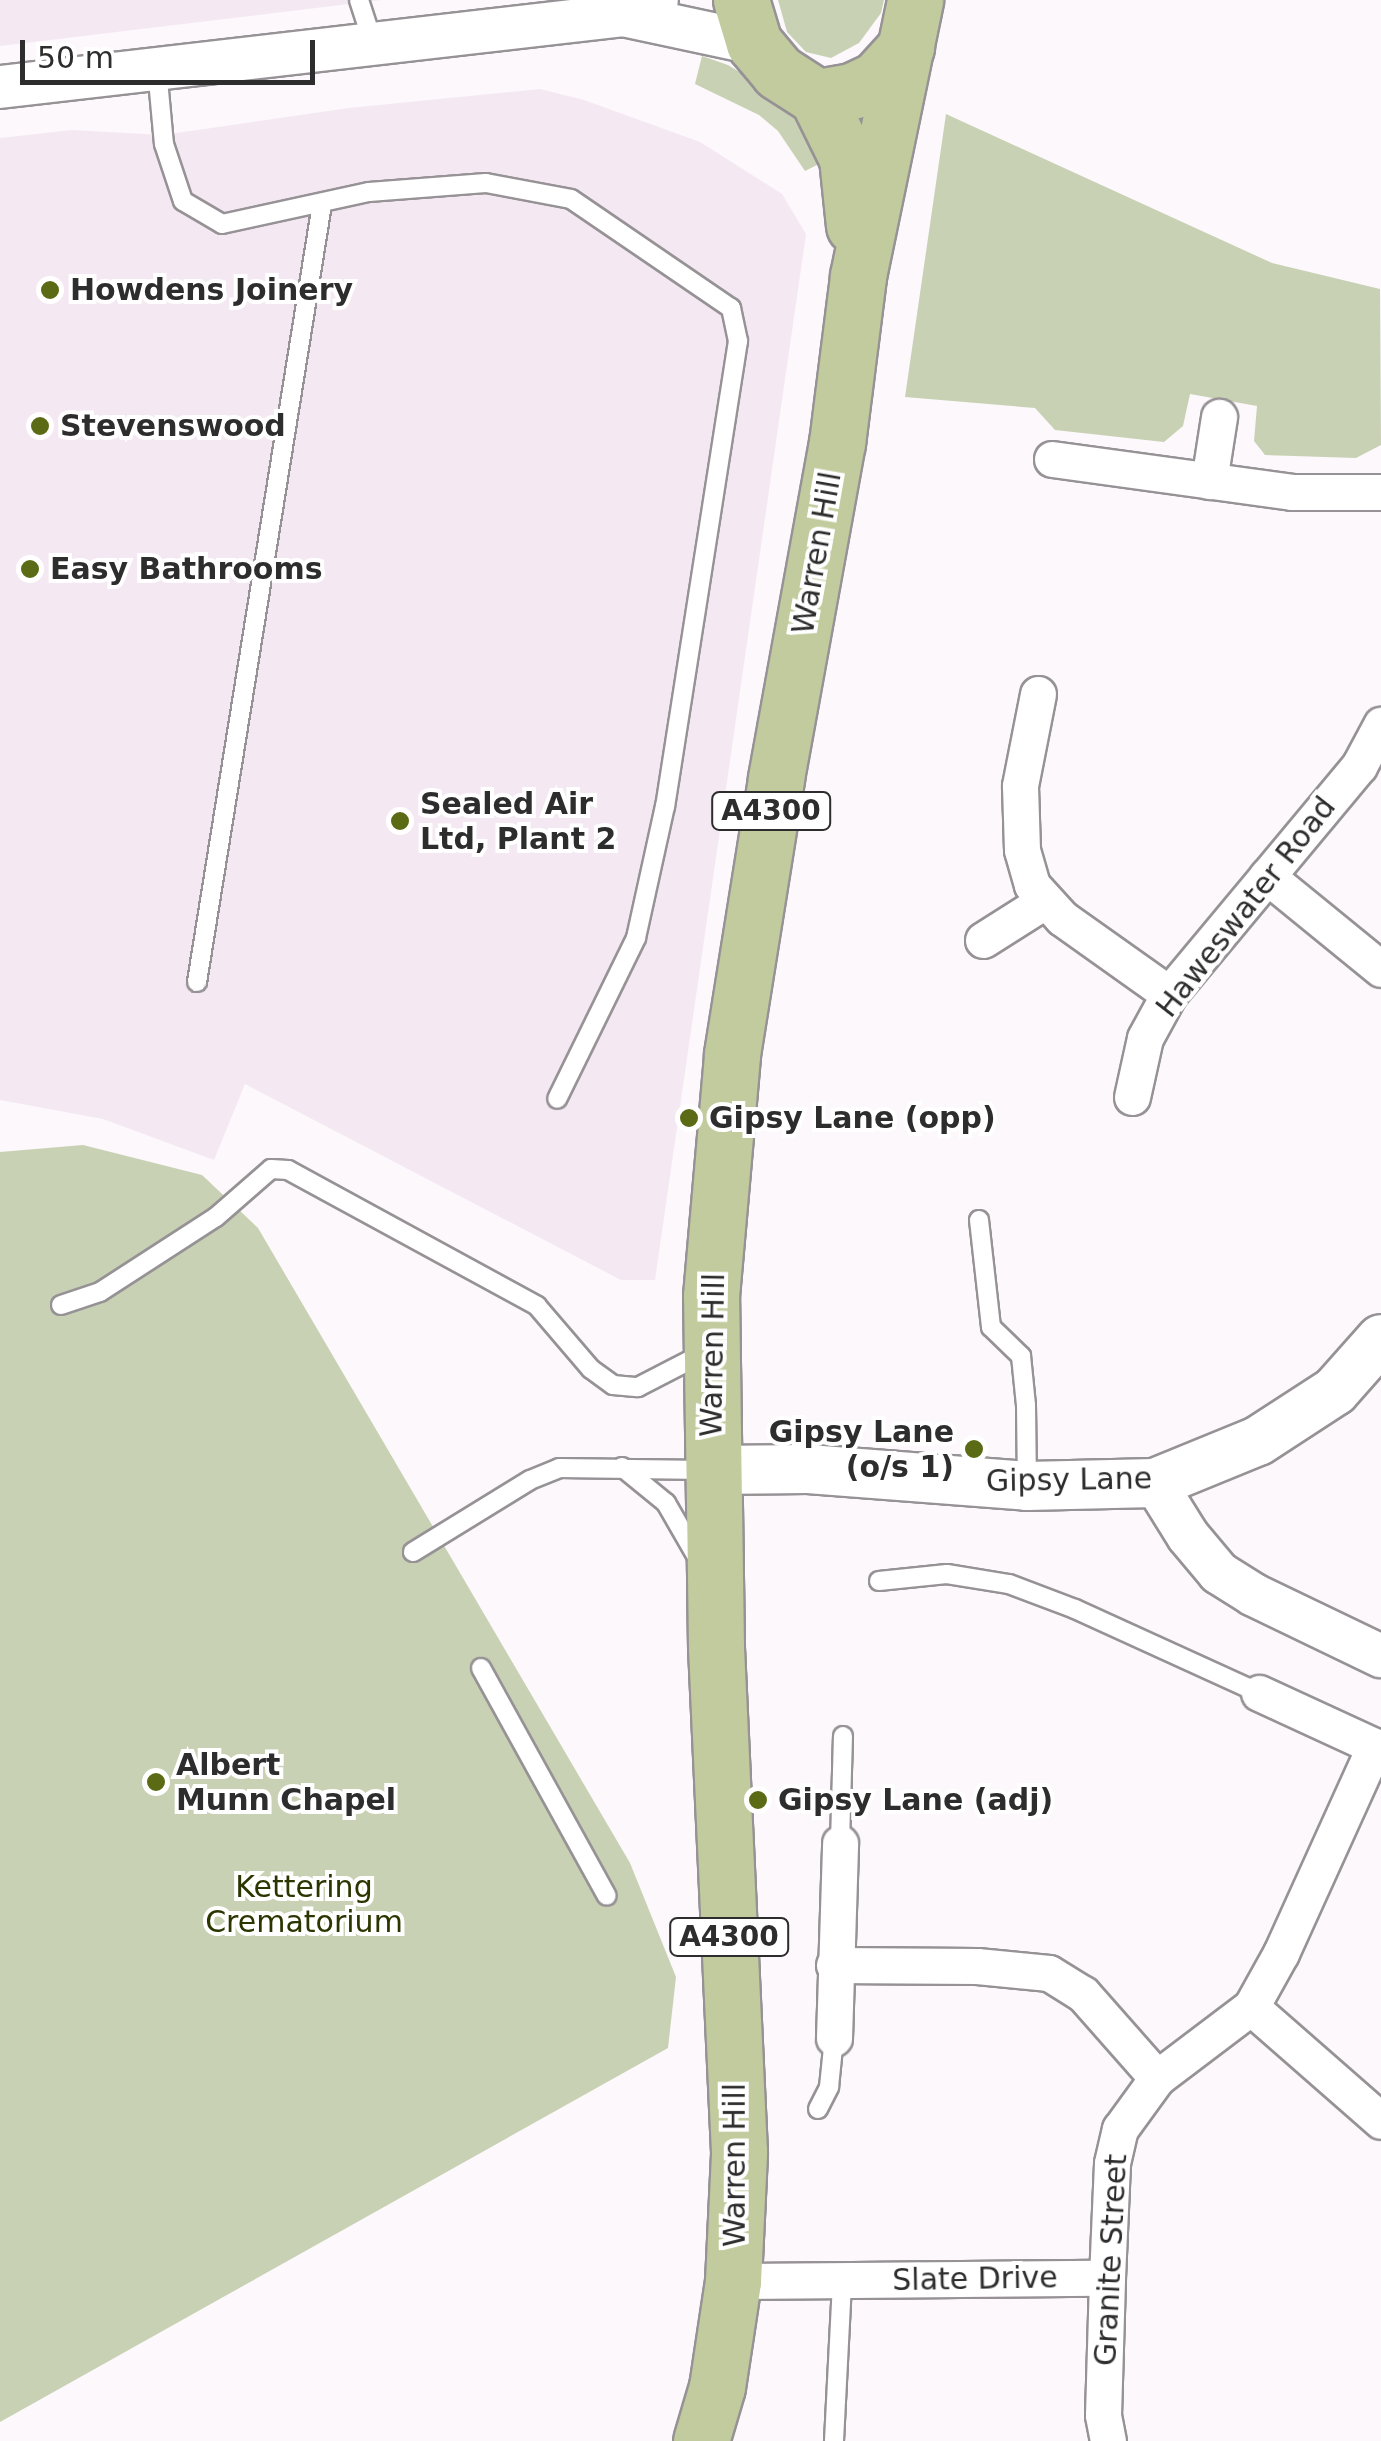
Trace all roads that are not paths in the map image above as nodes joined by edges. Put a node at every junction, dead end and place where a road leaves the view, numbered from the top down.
1 (359, 0) edge
2 (640, 8) edge
3 (915, 13) edge
4 (747, 22) edge
5 (373, 43) junction
6 (158, 69) junction
7 (0, 87) edge
8 (817, 97) junction
9 (322, 204) junction
10 (858, 276) junction
11 (1219, 416) dead end
12 (1052, 460) dead end
13 (1209, 482) junction
14 (1381, 492) edge
15 (1038, 694) dead end
16 (1381, 726) edge
17 (1267, 876) junction
18 (1043, 902) junction
19 (983, 940) dead end
20 (1381, 969) edge
21 (197, 982) dead end
22 (1169, 994) junction
23 (1132, 1097) dead end
24 (557, 1098) dead end
25 (980, 1220) dead end
26 (61, 1305) dead end
27 (1381, 1339) edge
28 (711, 1349) junction
29 (622, 1467) junction
30 (712, 1470) junction
31 (1156, 1483) junction
32 (1027, 1486) junction
33 (413, 1552) dead end
34 (879, 1581) dead end
35 (714, 1593) junction
36 (1381, 1656) edge
37 (481, 1668) dead end
38 (1259, 1693) joint
39 (844, 1736) dead end
40 (1378, 1748) edge
41 (840, 1843) joint
42 (607, 1896) dead end
43 (834, 1965) junction
44 (1251, 2007) junction
45 (834, 2038) joint
46 (1157, 2078) junction
47 (818, 2109) dead end
48 (1381, 2121) edge
49 (1107, 2278) junction
50 (733, 2281) junction
51 (842, 2281) junction
52 (701, 2441) edge
53 (834, 2441) edge
54 (1108, 2441) edge

1 - 5 lane
2 - 4 street
2 - 5 street
3 - 8 main road, A4300
3 - 10 main road, Warren Hill / A4300
4 - 8 main road, A4300
5 - 6 street
6 - 7 street
6 - 9 lane
8 - 10 main road, Warren Hill / A4300
9 - 21 lane
9 - 24 lane
10 - 28 main road, Warren Hill / A4300
11 - 13 street
12 - 13 street
13 - 14 street
15 - 18 street
16 - 17 street, Haweswater Road
17 - 20 street
17 - 22 street, Haweswater Road
18 - 19 street
18 - 22 street
22 - 23 street, Haweswater Road
25 - 32 lane
26 - 28 lane
27 - 31 main road, Gipsy Lane
28 - 30 main road, Warren Hill / A4300
29 - 30 lane
29 - 33 lane
29 - 35 lane
30 - 32 main road, Gipsy Lane
30 - 35 main road, Warren Hill / A4300
31 - 32 main road, Gipsy Lane
31 - 36 street
34 - 38 lane
35 - 50 main road, Warren Hill / A4300
37 - 42 lane
38 - 40 street, Granite Street
39 - 41 lane
40 - 44 street, Granite Street
41 - 43 street
43 - 45 street
43 - 46 street
44 - 46 street, Granite Street
44 - 48 street
45 - 47 lane
46 - 49 street, Granite Street
49 - 51 street, Slate Drive
49 - 54 street, Granite Street
50 - 51 street, Slate Drive
50 - 52 main road, Warren Hill / A4300
51 - 53 lane

